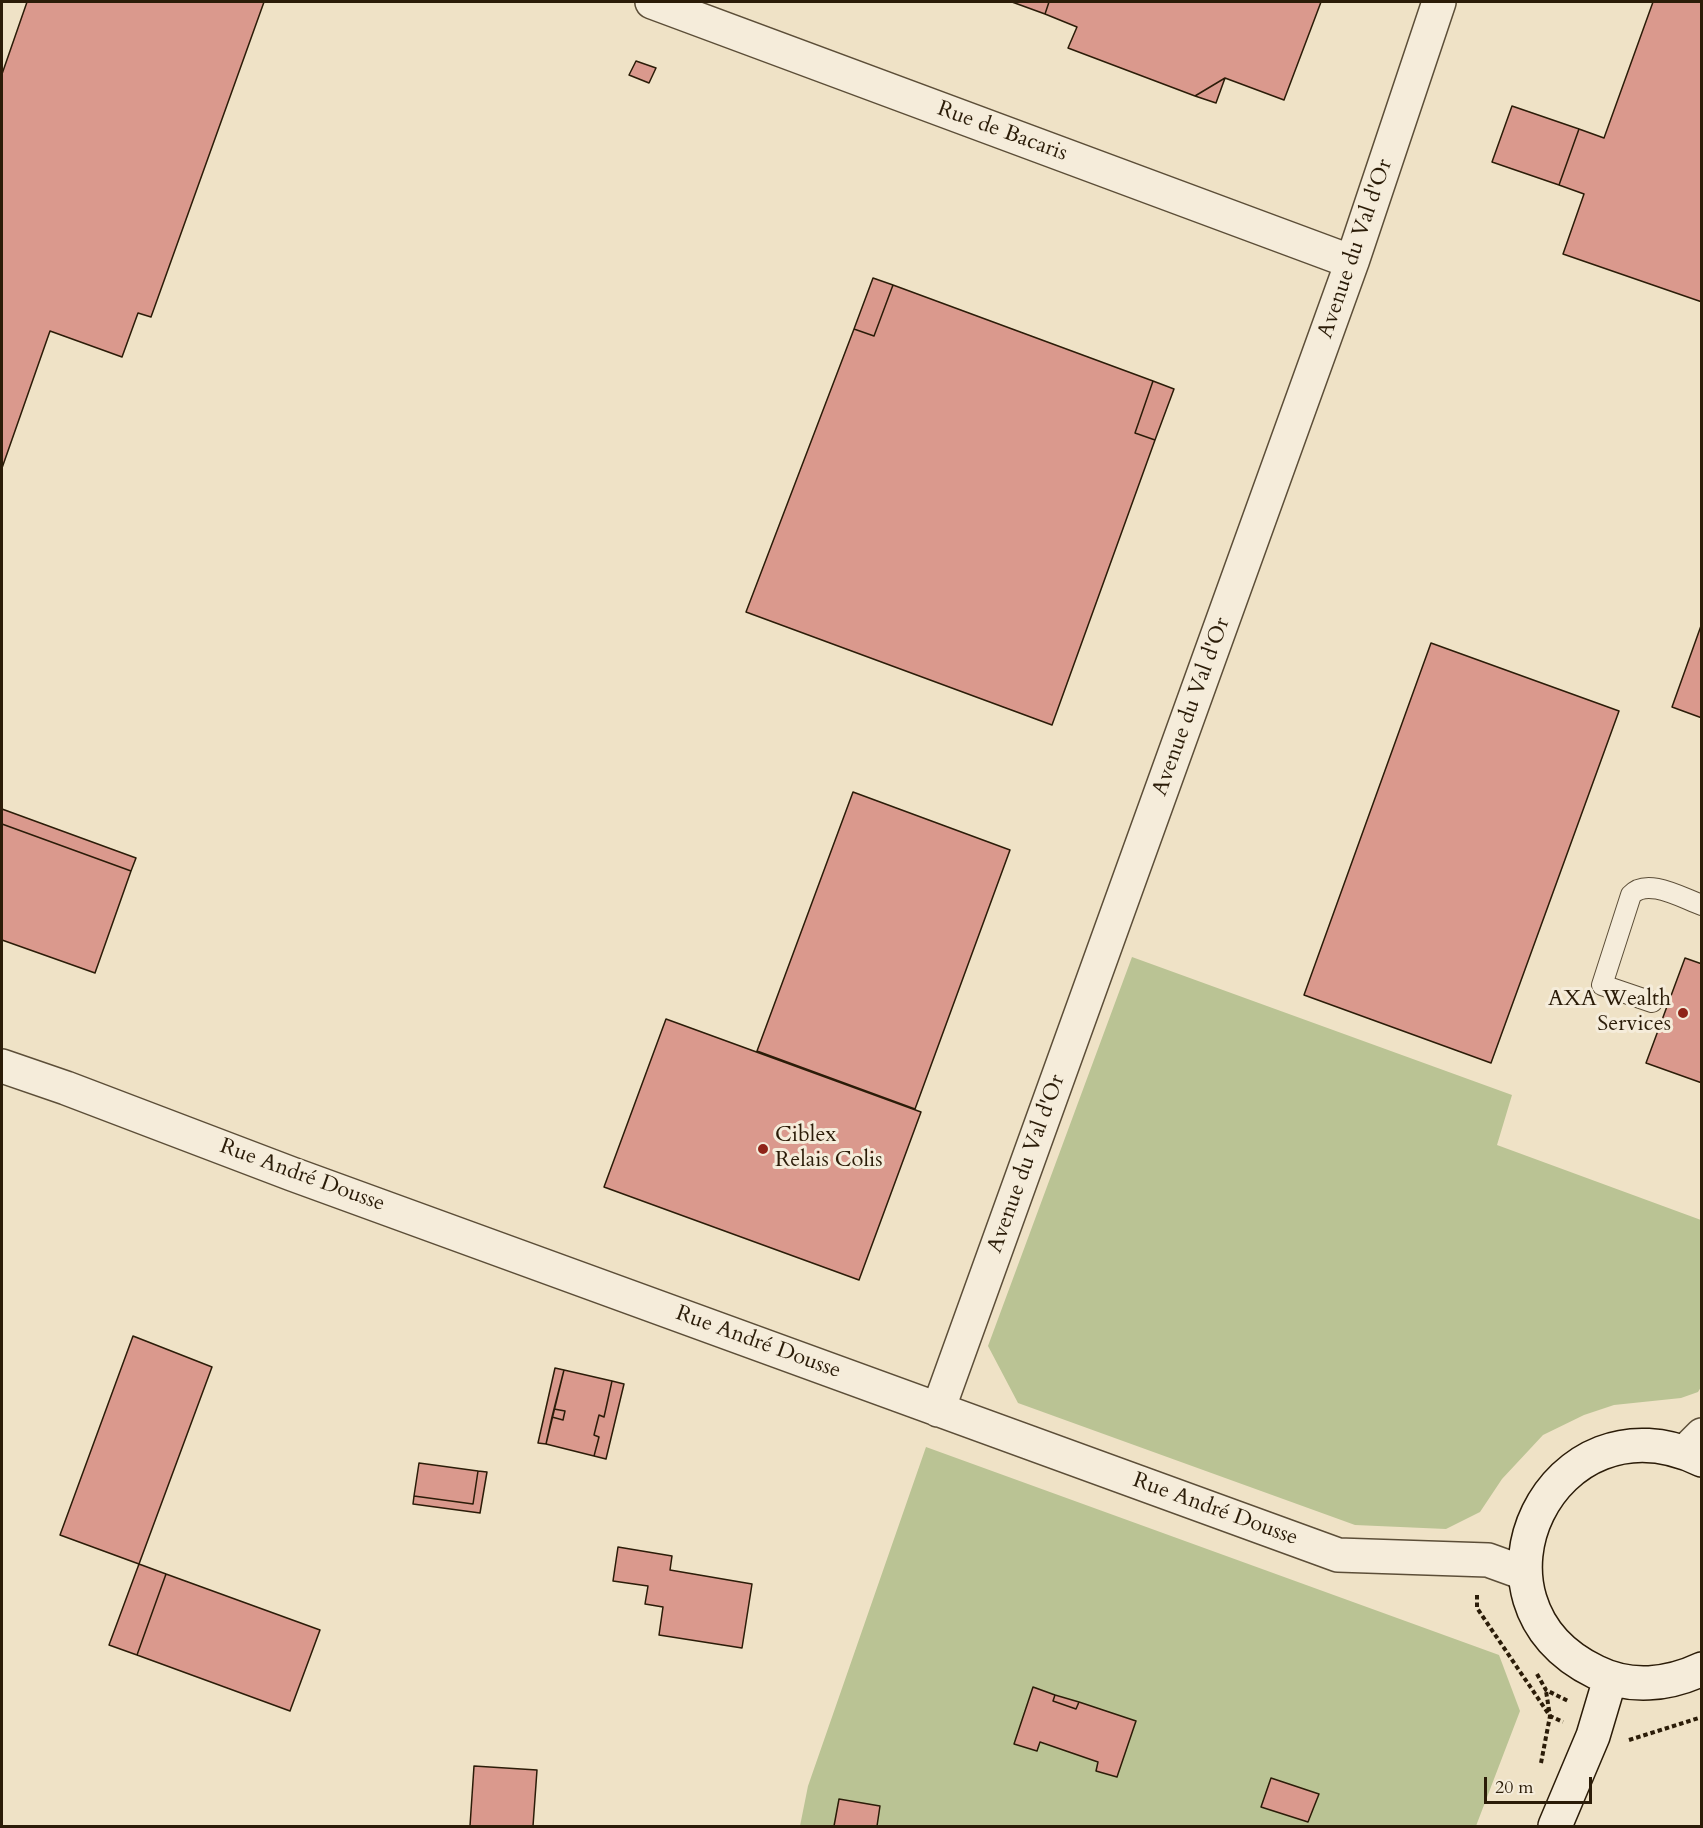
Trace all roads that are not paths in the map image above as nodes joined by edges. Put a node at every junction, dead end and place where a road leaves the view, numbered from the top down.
1 (652, 2) edge
2 (1440, 2) edge
3 (1352, 262) junction
4 (1701, 905) edge
5 (1652, 1002) dead end
6 (2, 1066) edge
7 (939, 1410) junction
8 (1696, 1449) edge
9 (1524, 1573) junction
10 (1701, 1669) edge
11 (1610, 1679) junction
12 (1555, 1827) edge

1 - 3 street, Rue de Bacaris
2 - 3 street, Avenue du Val d'Or
3 - 7 street, Avenue du Val d'Or
4 - 5 lane
6 - 7 street, Rue André Dousse
7 - 9 street, Rue André Dousse
8 - 9 street
9 - 11 street
10 - 11 street
11 - 12 street

